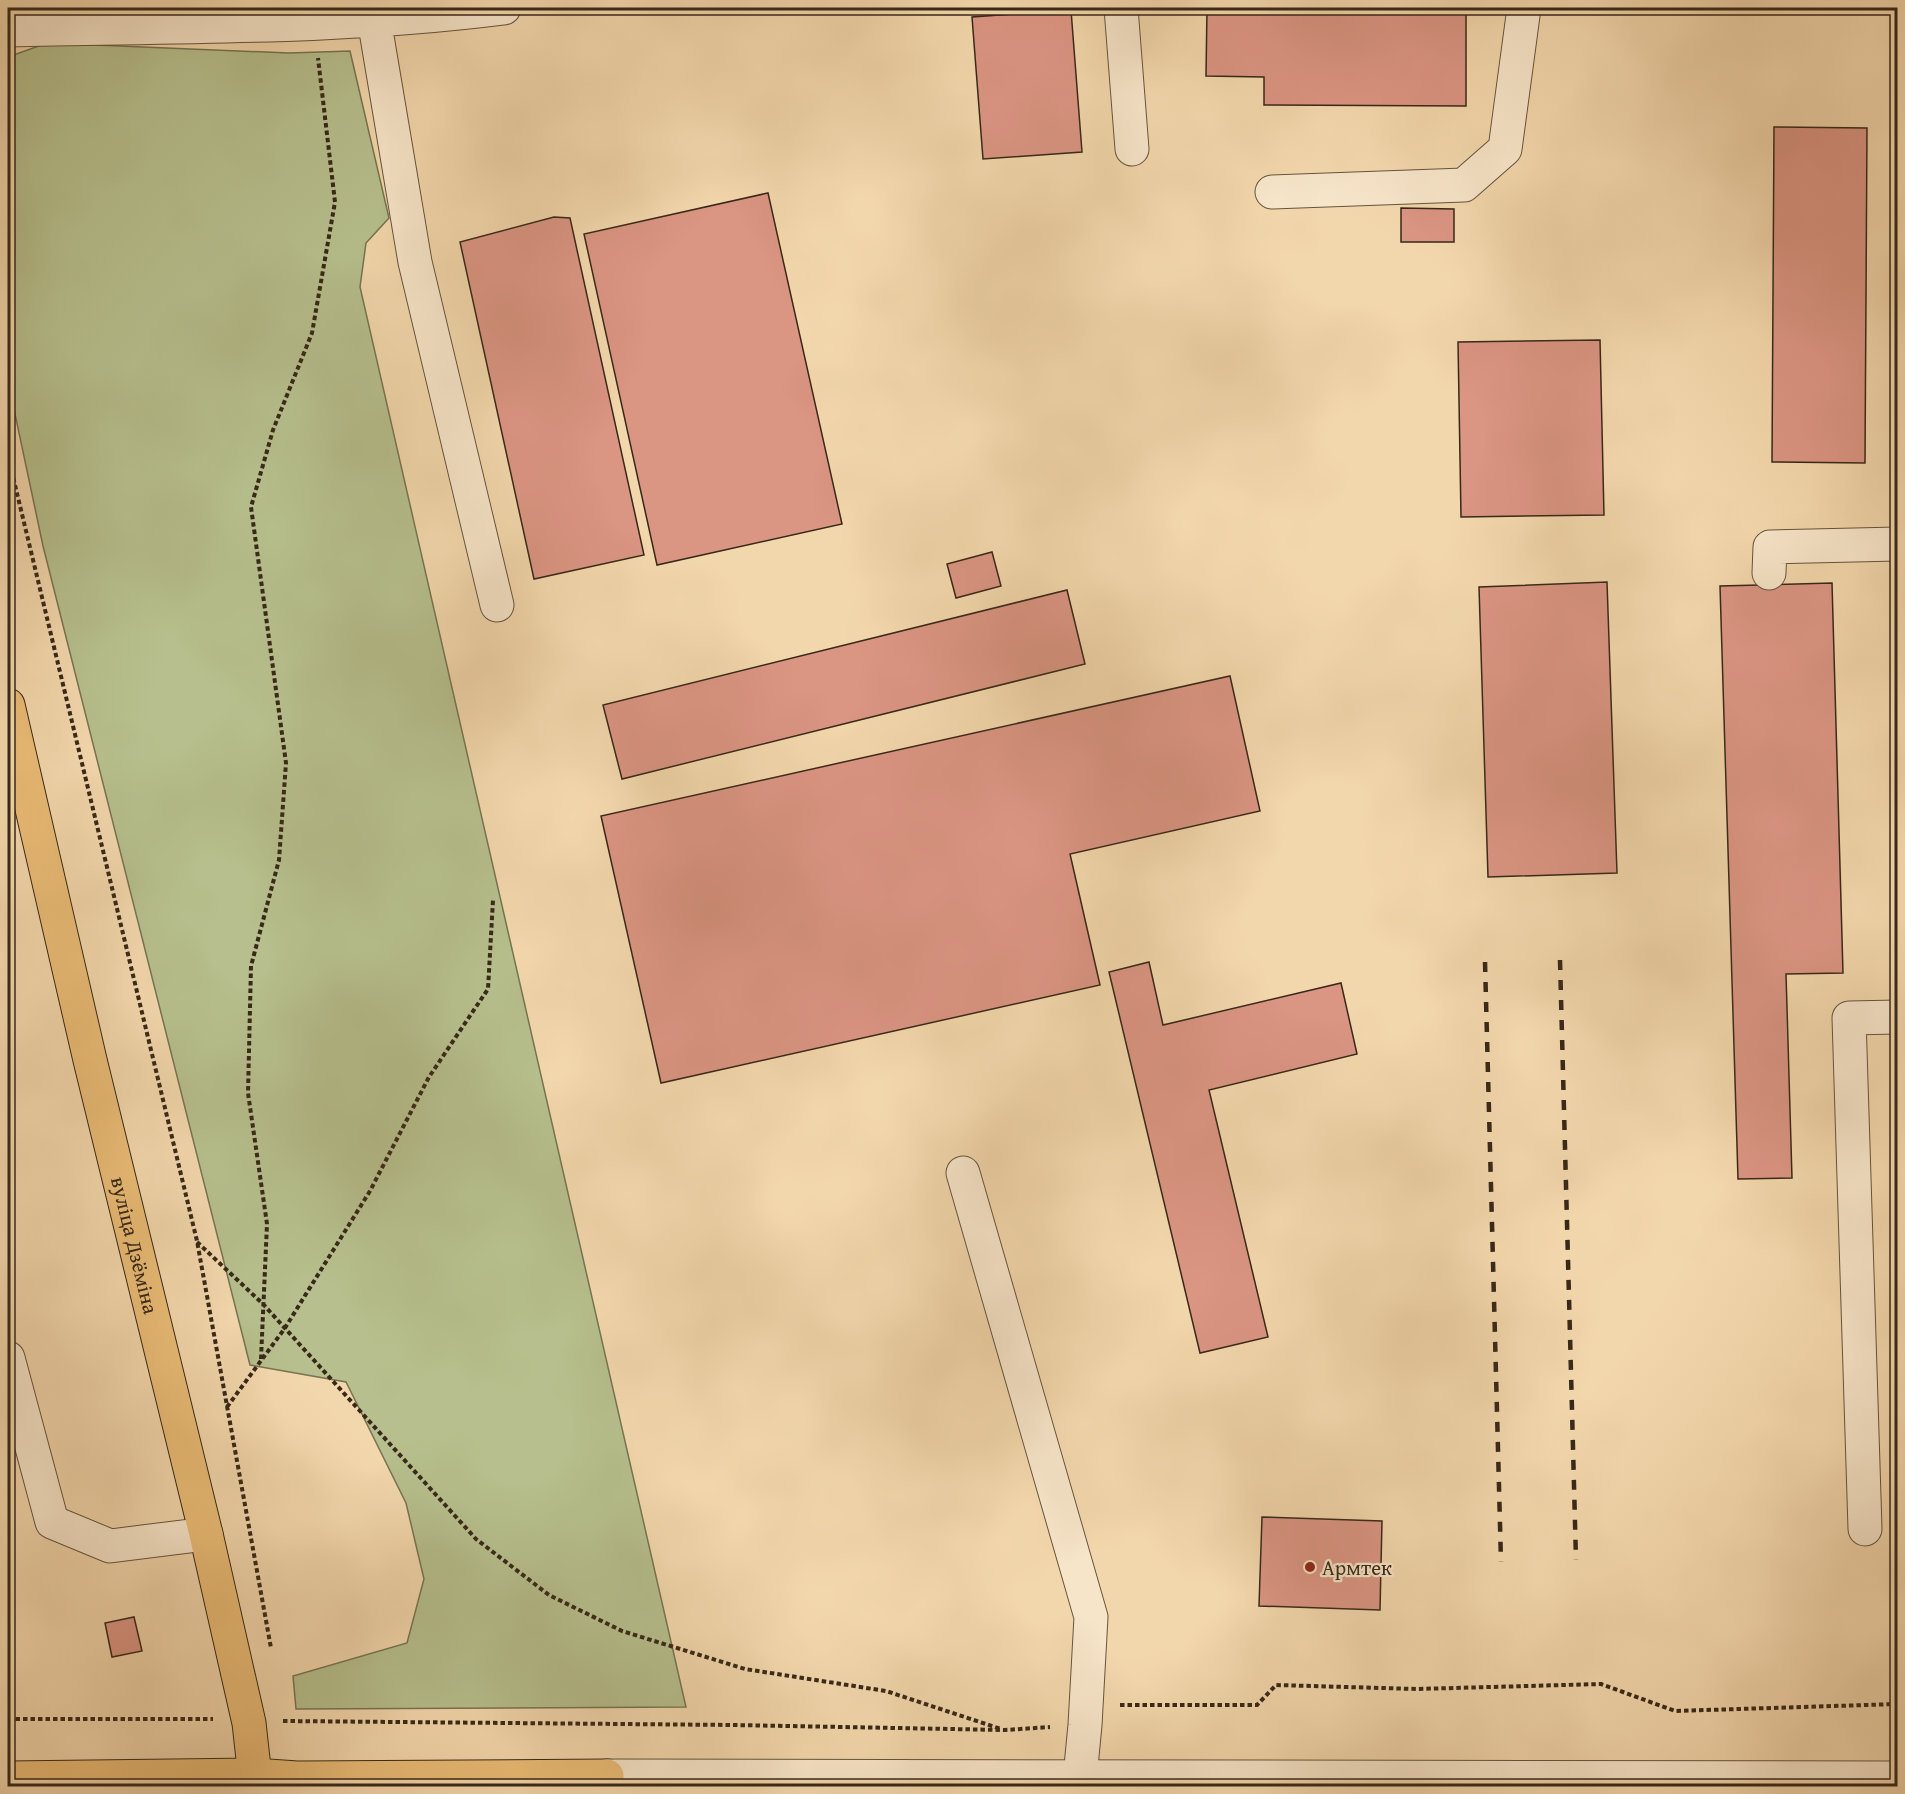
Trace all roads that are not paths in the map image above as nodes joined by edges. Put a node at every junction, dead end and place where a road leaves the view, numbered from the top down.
1 (504, 8) edge
2 (1121, 8) edge
3 (1524, 8) edge
4 (374, 19) junction
5 (8, 30) edge
6 (1132, 149) dead end
7 (1272, 192) dead end
8 (1898, 543) edge
9 (1769, 573) dead end
10 (497, 605) dead end
11 (8, 705) edge
12 (1898, 1017) edge
13 (963, 1173) dead end
14 (8, 1359) edge
15 (1864, 1529) dead end
16 (206, 1534) junction
17 (1080, 1777) junction
18 (8, 1778) edge
19 (255, 1781) edge
20 (602, 1781) edge
21 (1890, 1781) edge
22 (1354, 1782) edge

1 - 4 street
2 - 6 street
3 - 7 street
4 - 5 street
4 - 10 street
8 - 9 street
11 - 16 main road, вуліца Дзёміна
12 - 15 street
13 - 17 street
14 - 16 street
16 - 19 main road, вуліца Дзёміна
17 - 20 street
17 - 22 street
18 - 19 main road
19 - 20 main road
21 - 22 street

